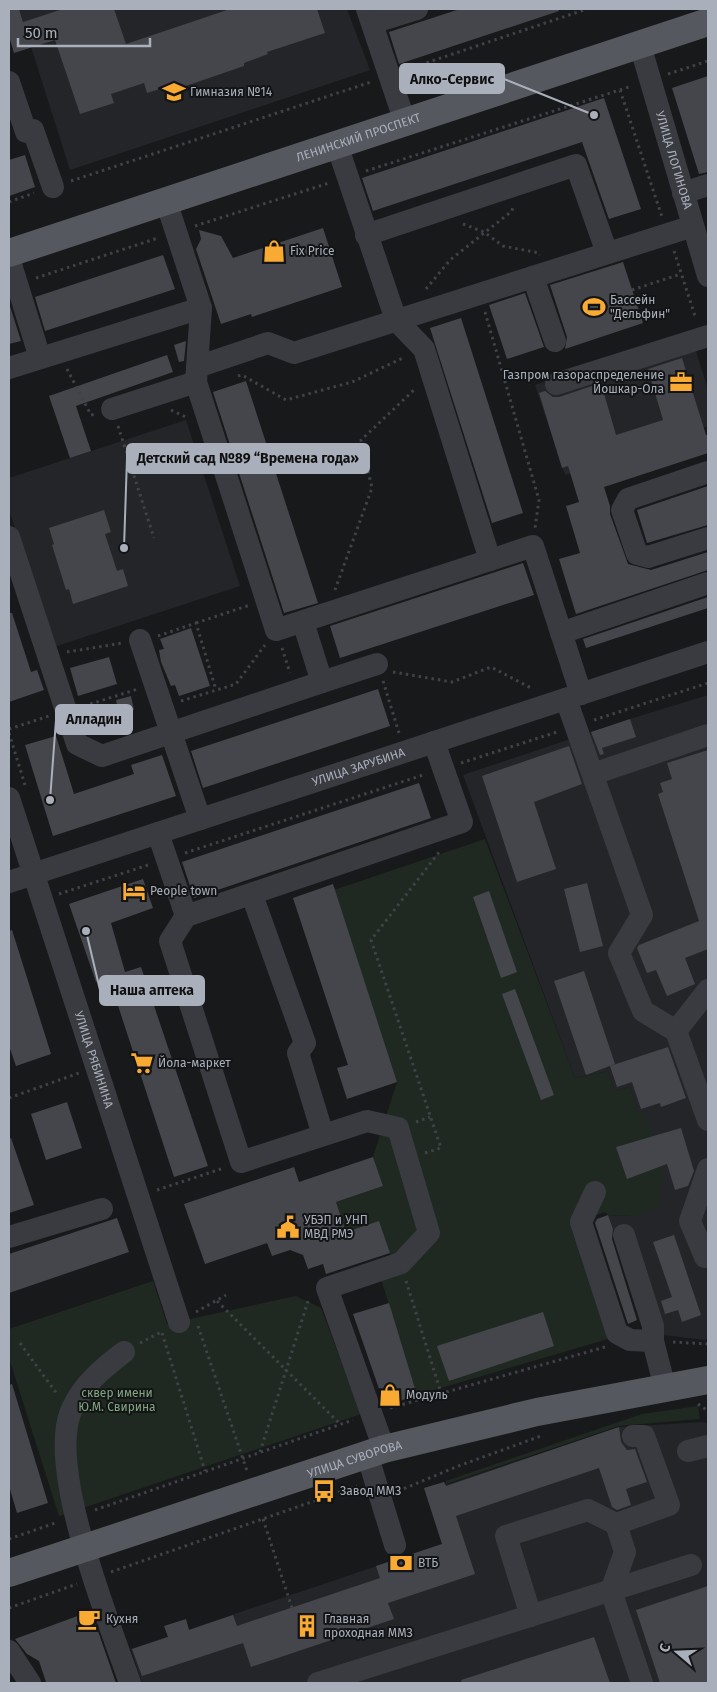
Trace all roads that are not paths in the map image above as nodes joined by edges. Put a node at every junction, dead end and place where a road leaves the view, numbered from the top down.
1 (417, 9) edge
2 (370, 16) edge
3 (708, 22) edge
4 (640, 45) junction
5 (9, 82) edge
6 (405, 122) junction
7 (27, 132) edge
8 (337, 145) junction
9 (708, 185) edge
10 (52, 187) road end
11 (683, 193) junction
12 (166, 201) junction
13 (693, 226) junction
14 (366, 235) junction
15 (9, 253) edge
16 (607, 253) junction
17 (9, 258) edge
18 (540, 274) junction
19 (708, 276) edge
20 (201, 308) junction
21 (396, 320) junction
22 (708, 336) edge
23 (555, 341) dead end
24 (49, 356) junction
25 (9, 368) edge
26 (196, 374) junction
27 (556, 384) dead end
28 (112, 409) road end
29 (708, 472) edge
30 (9, 537) edge
31 (708, 538) edge
32 (490, 560) junction
33 (708, 583) edge
34 (303, 622) junction
35 (561, 633) junction
36 (140, 640) road end
37 (708, 652) edge
38 (377, 664) road end
39 (322, 682) junction
40 (574, 697) junction
41 (171, 733) junction
42 (708, 735) edge
43 (434, 742) junction
44 (593, 774) junction
45 (9, 798) edge
46 (200, 819) junction
47 (158, 833) junction
48 (33, 874) junction
49 (9, 882) edge
50 (252, 895) junction
51 (186, 916) junction
52 (708, 990) edge
53 (676, 1031) junction
54 (708, 1120) edge
55 (323, 1135) junction
56 (708, 1169) edge
57 (595, 1192) dead end
58 (102, 1208) dead end
59 (624, 1235) dead end
60 (9, 1237) edge
61 (708, 1256) edge
62 (179, 1325) road end
63 (653, 1341) junction
64 (124, 1352) dead end
65 (665, 1388) junction
66 (702, 1391) edge
67 (633, 1436) dead end
68 (375, 1461) junction
69 (616, 1524) junction
70 (395, 1545) dead end
71 (85, 1548) junction
72 (691, 1565) dead end
73 (9, 1573) edge
74 (610, 1591) junction
75 (531, 1616) junction
76 (9, 1651) edge
77 (30, 1683) edge
78 (130, 1683) edge
79 (318, 1683) edge
80 (642, 1683) edge

1 - 2 street
2 - 6 street
3 - 4 main road, ЛЕНИНСКИЙ ПРОСПЕКТ
4 - 6 main road, ЛЕНИНСКИЙ ПРОСПЕКТ
4 - 11 street, УЛИЦА ЛОГИНОВА
5 - 7 street
6 - 8 main road, ЛЕНИНСКИЙ ПРОСПЕКТ
7 - 10 street
8 - 12 main road, ЛЕНИНСКИЙ ПРОСПЕКТ
8 - 14 street
9 - 11 street
11 - 13 street, УЛИЦА ЛОГИНОВА
12 - 15 main road, ЛЕНИНСКИЙ ПРОСПЕКТ
12 - 20 street
13 - 16 street
13 - 19 street, УЛИЦА ЛОГИНОВА
14 - 16 street
14 - 21 street
16 - 18 street
17 - 24 street
18 - 21 street
18 - 23 street
20 - 24 street
20 - 26 street
21 - 26 street
21 - 32 street
22 - 27 street
24 - 25 street
26 - 28 street
26 - 34 street
29 - 31 street
30 - 41 street
32 - 34 street
32 - 35 street
33 - 35 street
34 - 39 street
35 - 40 street
36 - 41 street
37 - 40 street, УЛИЦА ЗАРУБИНА
38 - 39 street
39 - 41 street
40 - 43 street, УЛИЦА ЗАРУБИНА
40 - 44 street
41 - 46 street
42 - 44 street
43 - 46 street, УЛИЦА ЗАРУБИНА
43 - 50 street
44 - 53 street
45 - 48 street, УЛИЦА РЯБИНИНА
46 - 47 street, УЛИЦА ЗАРУБИНА
47 - 48 street, УЛИЦА ЗАРУБИНА
47 - 51 street
48 - 49 street, УЛИЦА ЗАРУБИНА
48 - 62 street, УЛИЦА РЯБИНИНА
50 - 51 street
50 - 55 street
51 - 55 street
52 - 53 street
53 - 54 street
55 - 68 street
56 - 61 street
57 - 63 street
58 - 60 street
59 - 63 street
63 - 65 street
64 - 71 street
65 - 66 main road, УЛИЦА СУВОРОВА
65 - 68 main road, УЛИЦА СУВОРОВА
67 - 69 street
68 - 70 street
68 - 71 main road, УЛИЦА СУВОРОВА
69 - 74 street
69 - 75 street
71 - 73 main road, УЛИЦА СУВОРОВА
71 - 78 street
72 - 74 street
74 - 75 street
74 - 80 street
75 - 79 street
76 - 77 street

